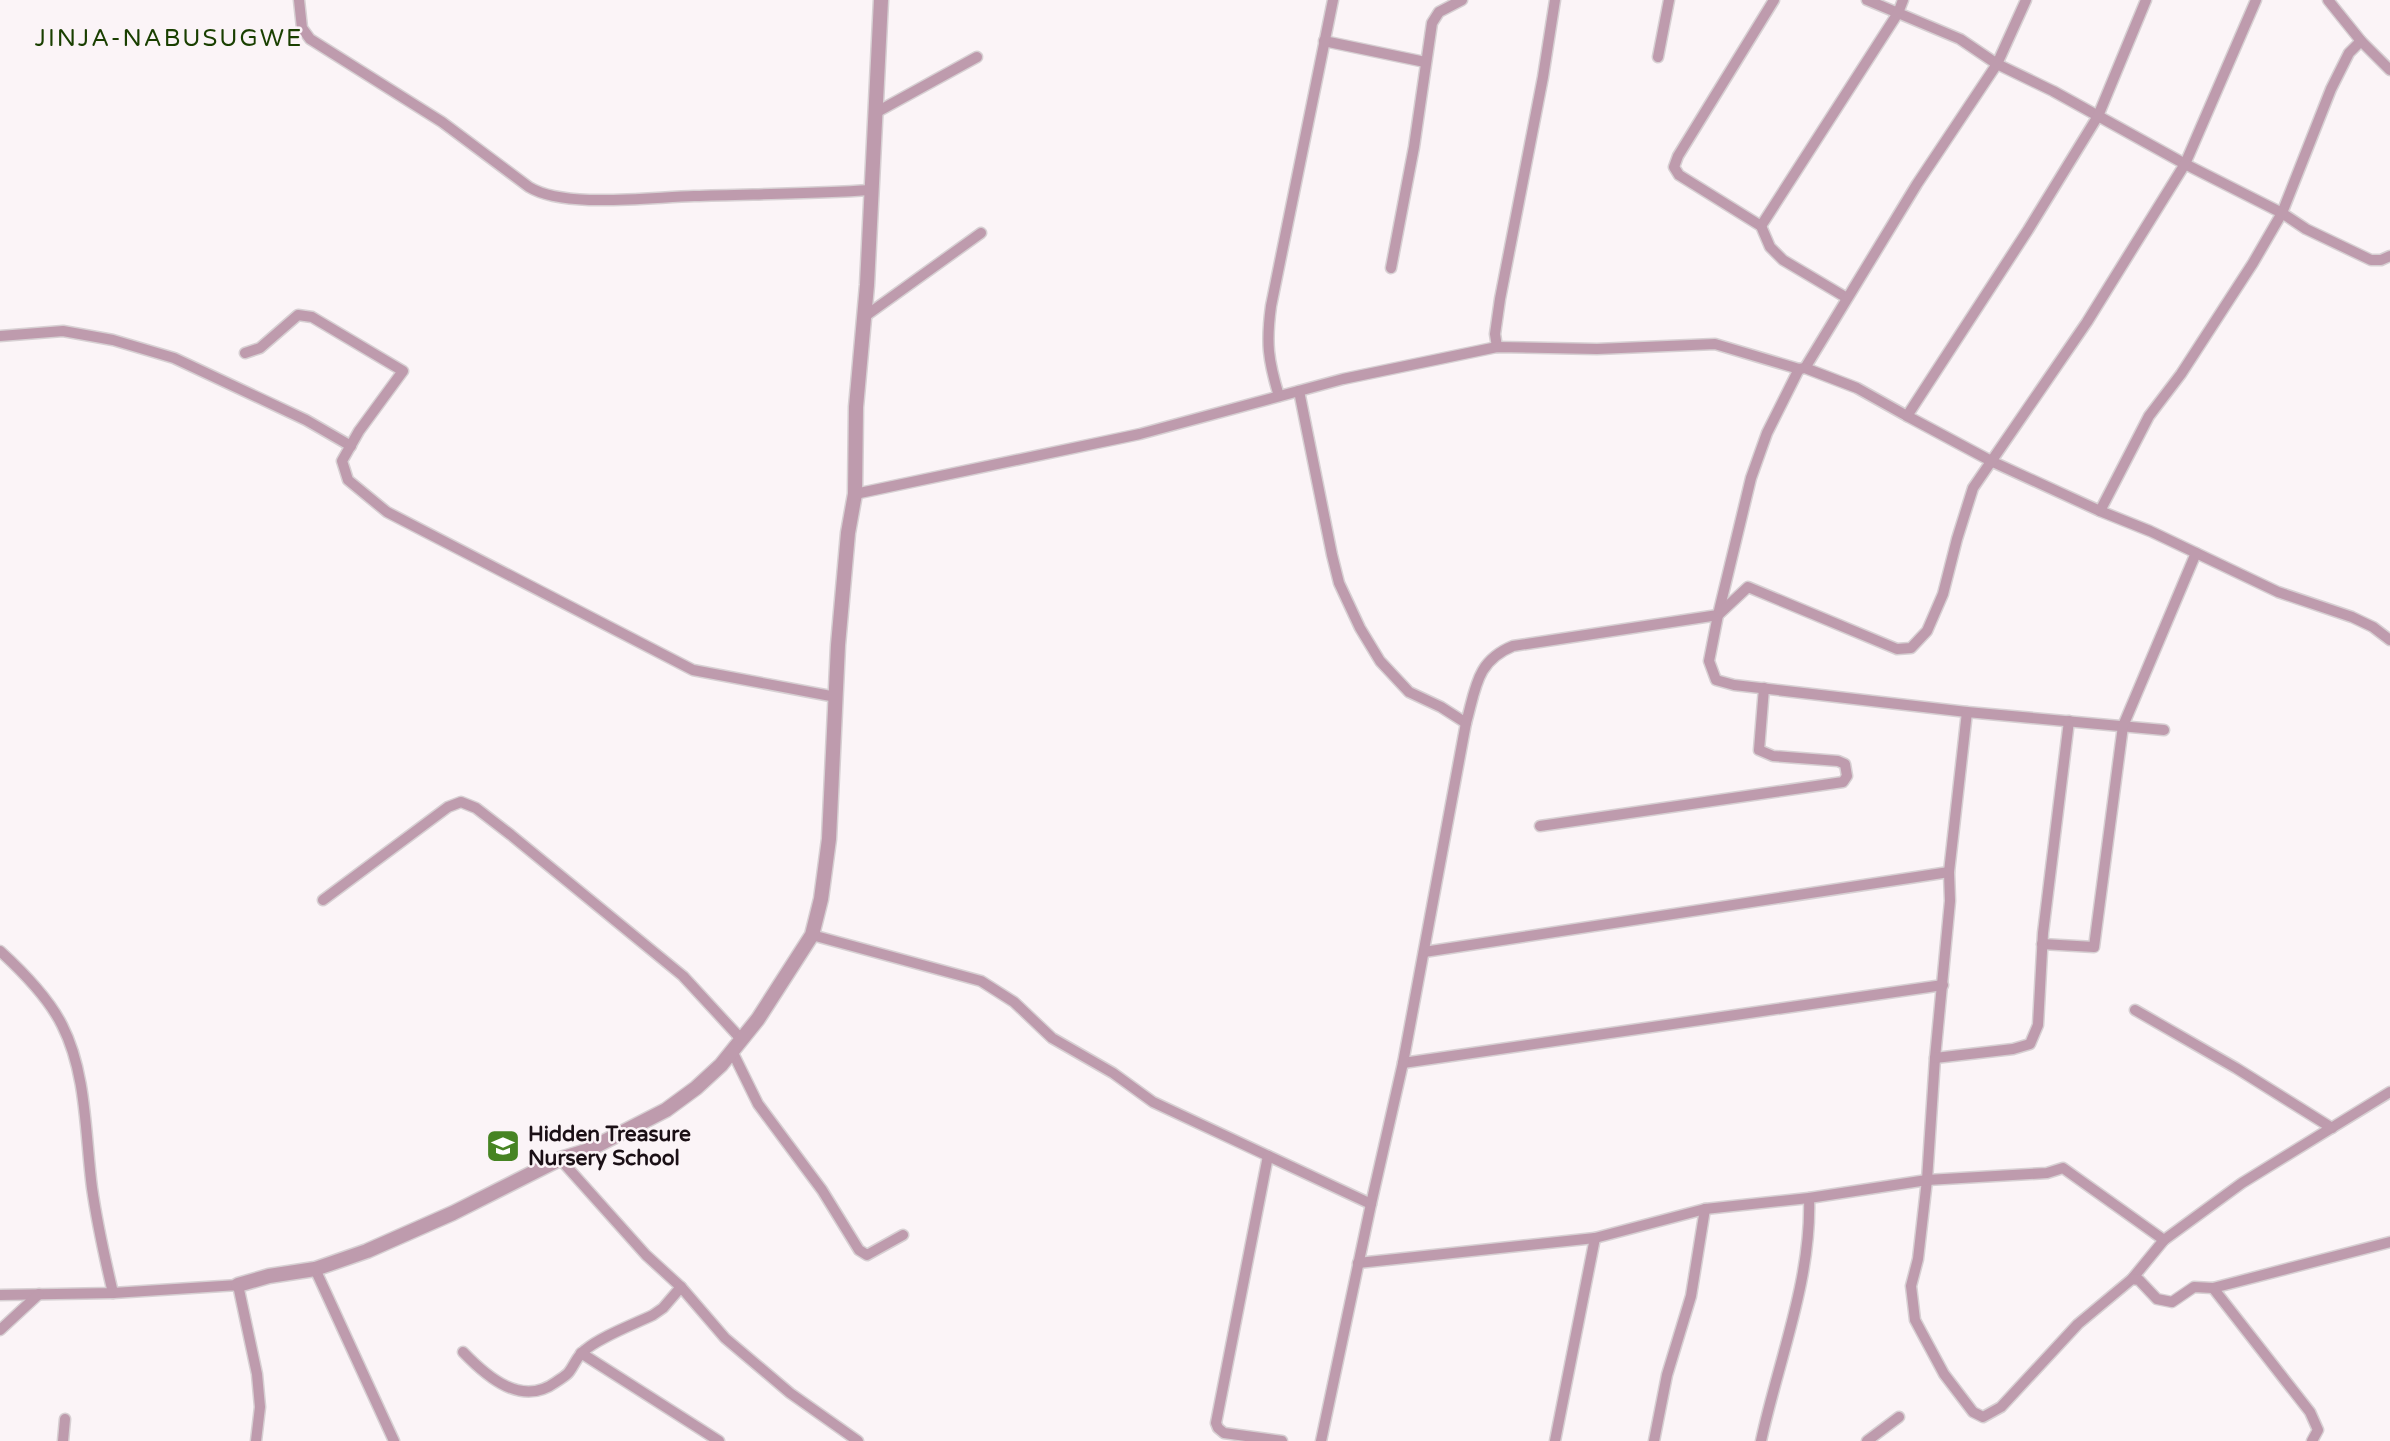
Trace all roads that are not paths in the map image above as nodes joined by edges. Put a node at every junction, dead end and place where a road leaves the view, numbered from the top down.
1 (299, 0) edge
2 (881, 0) edge
3 (1333, 0) edge
4 (1462, 0) edge
5 (1555, 0) edge
6 (1669, 0) edge
7 (1774, 0) edge
8 (1867, 0) edge
9 (1903, 0) edge
10 (2026, 0) edge
11 (2146, 0) edge
12 (2256, 0) edge
13 (2328, 0) edge
14 (1898, 13) junction
15 (1324, 41) junction
16 (2361, 41) junction
17 (977, 57) dead end
18 (1658, 57) dead end
19 (1425, 62) junction
20 (1997, 64) junction
21 (2390, 70) edge
22 (875, 113) junction
23 (2098, 116) junction
24 (2185, 164) junction
25 (871, 190) junction
26 (2282, 213) junction
27 (1761, 226) junction
28 (981, 233) dead end
29 (2390, 256) edge
30 (1391, 268) dead end
31 (1847, 298) junction
32 (864, 317) junction
33 (0, 336) edge
34 (1497, 347) junction
35 (244, 353) dead end
36 (1802, 369) junction
37 (1299, 391) junction
38 (1279, 396) junction
39 (1906, 416) junction
40 (351, 446) junction
41 (1993, 462) junction
42 (855, 494) junction
43 (2100, 511) junction
44 (2196, 553) junction
45 (1718, 615) junction
46 (2390, 640) edge
47 (1764, 688) junction
48 (836, 697) junction
49 (1967, 712) junction
50 (2069, 721) junction
51 (1466, 723) junction
52 (2123, 726) junction
53 (2164, 730) dead end
54 (1539, 826) dead end
55 (1949, 872) junction
56 (323, 900) dead end
57 (812, 935) junction
58 (2042, 944) junction
59 (0, 951) edge
60 (1424, 952) junction
61 (1943, 985) junction
62 (2135, 1010) dead end
63 (737, 1045) junction
64 (1935, 1058) junction
65 (1403, 1063) junction
66 (2390, 1092) edge
67 (2332, 1128) junction
68 (1268, 1156) junction
69 (560, 1159) junction
70 (1927, 1180) junction
71 (1809, 1198) junction
72 (1371, 1204) junction
73 (1705, 1209) junction
74 (903, 1235) dead end
75 (1595, 1238) junction
76 (2164, 1240) junction
77 (2390, 1242) edge
78 (1358, 1263) junction
79 (315, 1269) junction
80 (2132, 1279) junction
81 (238, 1285) junction
82 (681, 1287) junction
83 (2213, 1288) junction
84 (113, 1293) junction
85 (39, 1294) junction
86 (0, 1295) edge
87 (0, 1330) edge
88 (463, 1352) dead end
89 (581, 1353) junction
90 (1899, 1417) dead end
91 (65, 1419) dead end
92 (63, 1441) edge
93 (256, 1441) edge
94 (394, 1441) edge
95 (719, 1441) edge
96 (858, 1441) edge
97 (1282, 1441) edge
98 (1321, 1441) edge
99 (1555, 1441) edge
100 (1654, 1441) edge
101 (1761, 1441) edge
102 (1867, 1441) edge
103 (2312, 1441) edge

1 - 25 street
2 - 22 street
3 - 15 street
4 - 19 street
5 - 34 street
6 - 18 street
7 - 27 street
8 - 14 street
9 - 14 street
10 - 20 street
11 - 23 street
12 - 24 street
13 - 16 street
14 - 20 street
14 - 27 street
15 - 19 street
15 - 38 street
16 - 21 street
16 - 26 street
17 - 22 street
19 - 30 street
20 - 23 street
20 - 31 street
22 - 25 street
23 - 24 street
23 - 39 street
24 - 26 street
24 - 41 street
25 - 32 street
26 - 29 street
26 - 43 street
27 - 31 street
28 - 32 street
31 - 36 street
32 - 42 street
33 - 40 street
34 - 36 street
34 - 37 street
35 - 40 street
36 - 39 street
36 - 45 street
37 - 38 street
37 - 51 street
38 - 42 street
39 - 41 street
40 - 48 street
41 - 43 street
41 - 45 street
42 - 48 street
43 - 44 street
44 - 46 street
44 - 52 street
45 - 47 street
45 - 51 street
47 - 49 street
47 - 54 street
48 - 57 street
49 - 50 street
49 - 55 street
50 - 52 street
50 - 58 street
51 - 60 street
52 - 53 street
52 - 58 street
55 - 60 street
55 - 61 street
56 - 63 street
57 - 63 street
57 - 68 street
58 - 64 street
59 - 84 street
60 - 65 street
61 - 64 street
61 - 65 street
62 - 67 street
63 - 69 street
63 - 74 street
64 - 70 street
65 - 72 street
66 - 67 street
67 - 76 street
68 - 72 street
68 - 97 street
69 - 79 street
69 - 82 street
70 - 71 street
70 - 76 street
70 - 80 street
71 - 73 street
71 - 101 street
72 - 78 street
73 - 75 street
73 - 100 street
75 - 78 street
75 - 99 street
76 - 80 street
77 - 83 street
78 - 98 street
79 - 81 street
79 - 94 street
80 - 83 street
81 - 84 street
81 - 93 street
82 - 89 street
82 - 96 street
83 - 103 street
84 - 85 street
85 - 86 street
85 - 87 street
88 - 89 street
89 - 95 street
90 - 102 street
91 - 92 street

